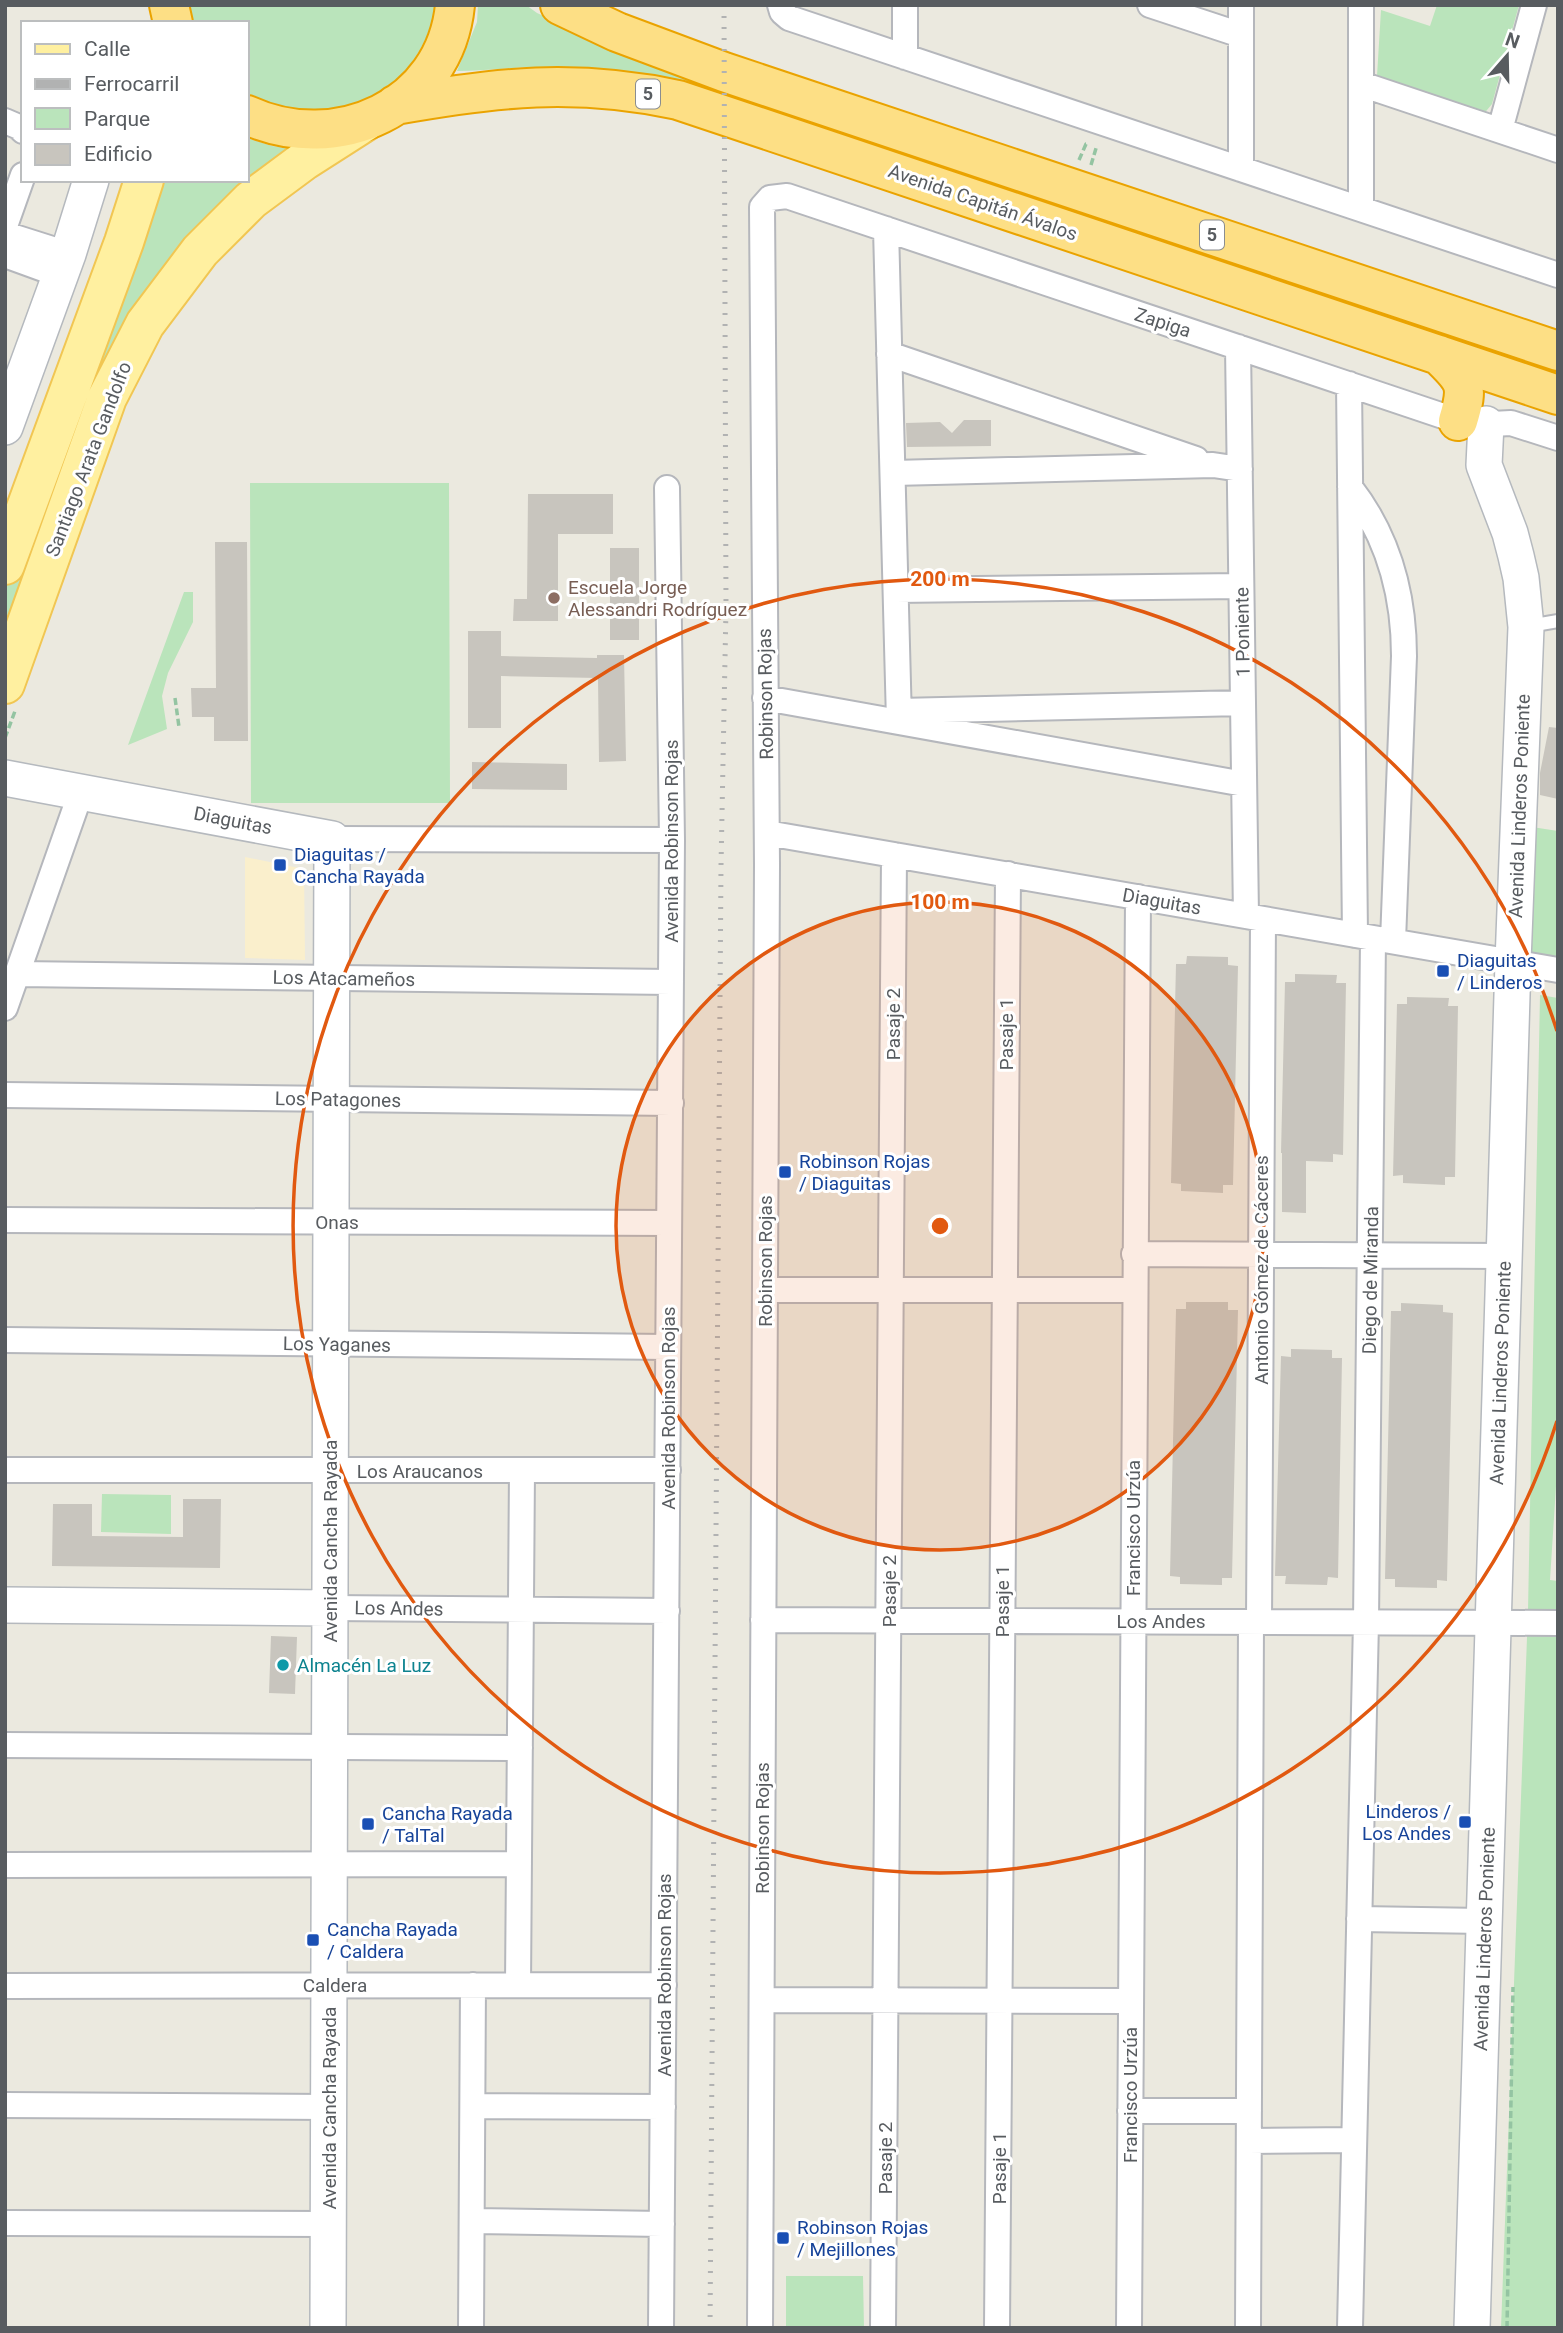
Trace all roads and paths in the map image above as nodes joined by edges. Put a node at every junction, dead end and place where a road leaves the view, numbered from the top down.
1 (455, 5) edge
2 (560, 5) edge
3 (596, 5) edge
4 (905, 5) edge
5 (1150, 5) edge
6 (1241, 5) edge
7 (1361, 5) edge
8 (1534, 5) edge
9 (785, 12) edge
10 (1241, 35) junction
11 (905, 57) junction
12 (693, 60) junction
13 (1361, 84) junction
14 (380, 113) junction
15 (248, 115) edge
16 (5, 121) edge
17 (21, 129) edge
18 (1500, 130) junction
19 (1558, 150) edge
20 (1241, 169) junction
21 (21, 181) edge
22 (90, 182) edge
23 (143, 182) edge
24 (770, 198) joint
25 (1361, 209) junction
26 (5, 226) edge
27 (886, 229) junction
28 (5, 233) edge
29 (5, 255) edge
30 (64, 265) junction
31 (1558, 275) edge
32 (1238, 348) junction
33 (1558, 351) edge
34 (889, 354) junction
35 (1439, 355) junction
36 (1349, 384) junction
37 (1558, 394) edge
38 (1472, 423) junction
39 (5, 427) edge
40 (1558, 438) edge
41 (1213, 465) junction
42 (1240, 469) junction
43 (892, 473) junction
44 (1350, 487) junction
45 (667, 488) dead end
46 (5, 565) edge
47 (1241, 586) junction
48 (895, 590) junction
49 (1542, 624) edge
50 (5, 684) edge
51 (175, 698) dead end
52 (765, 698) junction
53 (1243, 703) junction
54 (899, 716) junction
55 (180, 727) dead end
56 (5, 778) edge
57 (1244, 784) junction
58 (81, 792) junction
59 (767, 833) junction
60 (332, 839) junction
61 (672, 840) junction
62 (894, 855) junction
63 (1008, 874) junction
64 (1138, 897) junction
65 (1254, 917) junction
66 (1374, 938) junction
67 (1513, 962) junction
68 (1558, 970) edge
69 (18, 974) junction
70 (331, 978) junction
71 (671, 982) junction
72 (5, 1008) edge
73 (5, 1095) edge
74 (331, 1100) junction
75 (670, 1103) junction
76 (5, 1220) edge
77 (331, 1222) junction
78 (669, 1223) junction
79 (1135, 1254) junction
80 (1261, 1255) junction
81 (1371, 1255) junction
82 (1504, 1256) junction
83 (765, 1290) junction
84 (890, 1290) junction
85 (1004, 1290) junction
86 (1135, 1290) junction
87 (5, 1340) edge
88 (331, 1344) junction
89 (668, 1348) junction
90 (5, 1470) edge
91 (668, 1470) junction
92 (330, 1471) junction
93 (522, 1471) junction
94 (5, 1605) edge
95 (330, 1608) junction
96 (521, 1610) junction
97 (667, 1611) junction
98 (763, 1620) junction
99 (888, 1620) junction
100 (1002, 1621) junction
101 (1133, 1621) junction
102 (1255, 1622) junction
103 (1366, 1622) junction
104 (1493, 1623) junction
105 (1558, 1623) edge
106 (5, 1745) edge
107 (329, 1747) junction
108 (520, 1748) junction
109 (5, 1864) edge
110 (329, 1864) junction
111 (519, 1864) junction
112 (1359, 1919) junction
113 (1484, 1921) junction
114 (664, 1984) junction
115 (329, 1985) junction
116 (474, 1985) junction
117 (518, 1985) junction
118 (5, 1986) edge
119 (762, 2000) junction
120 (886, 2000) junction
121 (1000, 2001) junction
122 (1131, 2001) junction
123 (5, 2105) edge
124 (473, 2106) junction
125 (328, 2107) junction
126 (663, 2107) junction
127 (1130, 2111) junction
128 (1249, 2111) junction
129 (1354, 2140) junction
130 (1249, 2141) junction
131 (472, 2221) junction
132 (5, 2223) edge
133 (328, 2224) junction
134 (662, 2224) junction
135 (328, 2328) edge
136 (471, 2328) edge
137 (661, 2328) edge
138 (760, 2328) edge
139 (883, 2328) edge
140 (998, 2328) edge
141 (1129, 2328) edge
142 (1248, 2328) edge
143 (1350, 2328) edge
144 (1472, 2328) edge

1 - 14 highway
2 - 12 highway
3 - 12 highway
4 - 11 street
5 - 10 street
6 - 10 street
7 - 13 street
8 - 18 street
9 - 11 street
10 - 20 street
11 - 20 street
12 - 33 highway, 5
13 - 18 street
13 - 25 street
14 - 15 highway, 5
14 - 35 highway, Avenida Capitán Ávalos / 5
14 - 50 main road, Santiago Arata Gandolfo
16 - 17 street
18 - 19 street
20 - 25 street
21 - 26 street
22 - 30 street
23 - 46 main road, Santiago Arata Gandolfo
24 - 27 street, Zapiga
24 - 52 street, Robinson Rojas
25 - 31 street
27 - 32 street, Zapiga
27 - 34 street
28 - 30 street
29 - 30 street
30 - 39 street
32 - 36 street, Zapiga
32 - 42 street, 1 Poniente
34 - 41 street
34 - 43 street
35 - 37 highway, Avenida Capitán Ávalos / 5
35 - 38 highway
36 - 38 street, Zapiga
36 - 44 street
38 - 40 street, Zapiga
38 - 49 street, Avenida Linderos Poniente
41 - 42 street
41 - 43 street
42 - 47 street, 1 Poniente
43 - 48 street
44 - 66 street
44 - 66 street
45 - 61 street, Avenida Robinson Rojas
47 - 48 street
47 - 53 street, 1 Poniente
48 - 54 street
49 - 67 street, Avenida Linderos Poniente
51 - 55 path
52 - 54 street
52 - 59 street, Robinson Rojas
53 - 54 street
53 - 57 street, 1 Poniente
54 - 57 street
56 - 58 street, Diaguitas
57 - 65 street, 1 Poniente
58 - 60 street, Diaguitas
58 - 69 street
59 - 62 street, Diaguitas
59 - 83 street, Robinson Rojas
60 - 61 street, Diaguitas
60 - 70 street, Avenida Cancha Rayada
61 - 71 street, Avenida Robinson Rojas
62 - 63 street, Diaguitas
62 - 84 street, Pasaje 2
63 - 64 street, Diaguitas
63 - 85 street, Pasaje 1
64 - 65 street, Diaguitas
64 - 79 street, Francisco Urzúa
65 - 66 street, Diaguitas
65 - 80 street, Antonio Gómez de Cáceres
66 - 67 street, Diaguitas
66 - 81 street, Diego de Miranda
67 - 68 street, Diaguitas
67 - 82 street, Avenida Linderos Poniente
69 - 70 street, Los Atacameños
69 - 72 street
70 - 71 street, Los Atacameños
70 - 74 street, Avenida Cancha Rayada
71 - 75 street, Avenida Robinson Rojas
73 - 74 street, Los Patagones
74 - 75 street, Los Patagones
74 - 77 street, Avenida Cancha Rayada
75 - 78 street, Avenida Robinson Rojas
76 - 77 street, Onas
77 - 78 street, Onas
77 - 88 street, Avenida Cancha Rayada
78 - 89 street, Avenida Robinson Rojas
79 - 80 street
79 - 86 street, Francisco Urzúa
80 - 81 street
80 - 102 street, Antonio Gómez de Cáceres
81 - 82 street
81 - 103 street, Diego de Miranda
82 - 104 street, Avenida Linderos Poniente
83 - 84 street
83 - 98 street, Robinson Rojas
84 - 85 street
84 - 99 street, Pasaje 2
85 - 86 street
85 - 100 street, Pasaje 1
86 - 101 street, Francisco Urzúa
87 - 88 street, Los Yaganes
88 - 89 street, Los Yaganes
88 - 92 street, Avenida Cancha Rayada
89 - 91 street, Avenida Robinson Rojas
90 - 92 street, Los Araucanos
91 - 93 street, Los Araucanos
91 - 97 street, Avenida Robinson Rojas
92 - 93 street, Los Araucanos
92 - 95 street, Avenida Cancha Rayada
93 - 96 street
94 - 95 street, Los Andes
95 - 96 street, Los Andes
95 - 107 street, Avenida Cancha Rayada
96 - 97 street, Los Andes
96 - 108 street
97 - 114 street, Avenida Robinson Rojas
98 - 99 street, Los Andes
98 - 119 street, Robinson Rojas
99 - 100 street, Los Andes
99 - 120 street, Pasaje 2
100 - 101 street, Los Andes
100 - 121 street, Pasaje 1
101 - 102 street, Los Andes
101 - 122 street, Francisco Urzúa
102 - 103 street, Los Andes
102 - 128 street
103 - 104 street, Los Andes
103 - 112 street
104 - 105 street, Los Andes
104 - 113 street, Avenida Linderos Poniente
106 - 107 street
107 - 108 street
107 - 110 street, Avenida Cancha Rayada
108 - 111 street
109 - 110 street
110 - 111 street
110 - 115 street, Avenida Cancha Rayada
111 - 117 street
112 - 113 street
112 - 129 street
113 - 144 street, Avenida Linderos Poniente
114 - 117 street, Caldera
114 - 126 street, Avenida Robinson Rojas
115 - 116 street, Caldera
115 - 118 street, Caldera
115 - 125 street, Avenida Cancha Rayada
116 - 117 street, Caldera
116 - 124 street
119 - 120 street
119 - 138 street, Robinson Rojas
120 - 121 street
120 - 139 street, Pasaje 2
121 - 122 street
121 - 140 street, Pasaje 1
122 - 127 street, Francisco Urzúa
123 - 125 street
124 - 126 street
124 - 131 street
125 - 133 street, Avenida Cancha Rayada
126 - 134 street, Avenida Robinson Rojas
127 - 128 street
127 - 141 street, Francisco Urzúa
128 - 130 street
129 - 130 street
129 - 143 street
130 - 142 street
131 - 134 street
131 - 136 street
132 - 133 street
133 - 135 street, Avenida Cancha Rayada
134 - 137 street, Avenida Robinson Rojas

